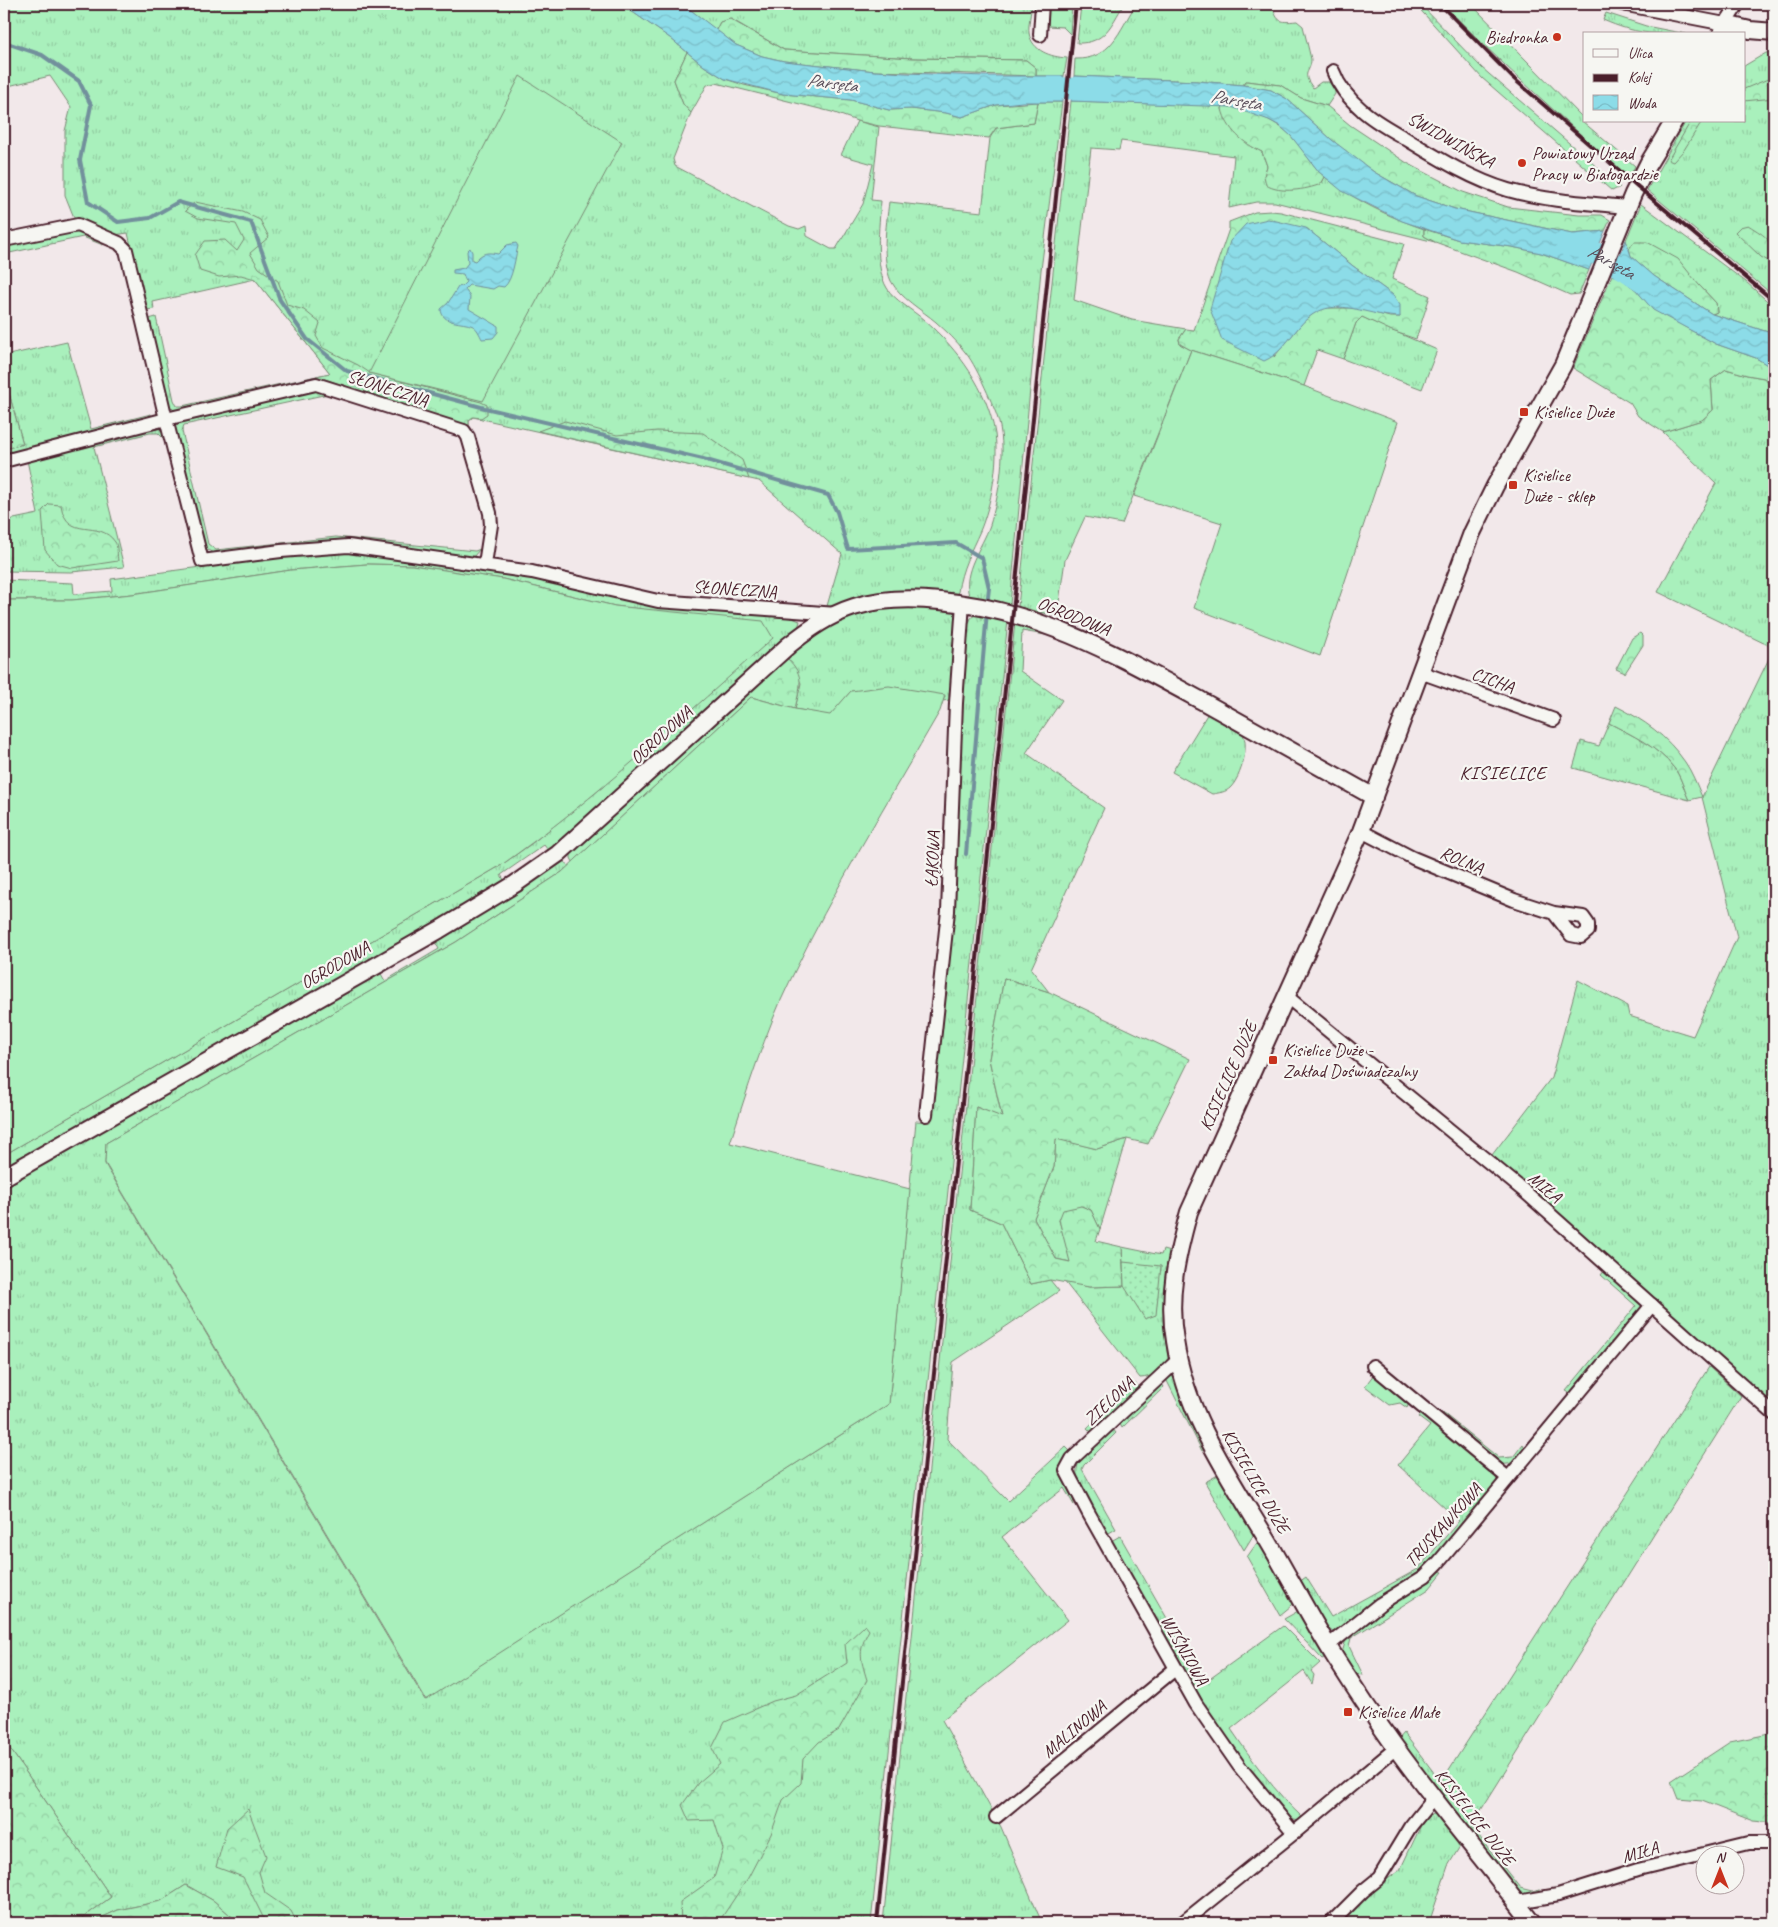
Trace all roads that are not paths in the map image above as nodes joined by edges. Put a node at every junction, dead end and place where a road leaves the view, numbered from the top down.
1 (1042, 4) edge
2 (1622, 4) edge
3 (1738, 4) edge
4 (1723, 29) edge
5 (1774, 32) edge
6 (1040, 35) dead end
7 (1332, 71) dead end
8 (1673, 122) edge
9 (1628, 206) junction
10 (4, 240) edge
11 (166, 419) junction
12 (4, 460) edge
13 (485, 564) junction
14 (963, 603) junction
15 (837, 614) junction
16 (1420, 672) junction
17 (1554, 720) dead end
18 (1374, 796) junction
19 (1361, 831) junction
20 (1554, 913) dead end
21 (1286, 996) junction
22 (926, 1115) dead end
23 (4, 1177) edge
24 (1652, 1305) junction
25 (1178, 1360) junction
26 (1373, 1366) dead end
27 (1774, 1414) edge
28 (1066, 1470) joint
29 (1508, 1478) junction
30 (1329, 1645) junction
31 (1175, 1669) junction
32 (1396, 1748) junction
33 (1434, 1797) junction
34 (996, 1817) dead end
35 (1294, 1833) junction
36 (1774, 1843) edge
37 (1516, 1902) junction
38 (1182, 1923) edge
39 (1331, 1923) edge
40 (1532, 1923) edge

1 - 6 street
2 - 4 street
3 - 4 street
4 - 5 street
7 - 9 street, ŚWIDWIŃSKA
8 - 9 street
9 - 16 street, KISIELICE DUŻE
10 - 11 street, SŁONECZNA
11 - 12 street, SŁONECZNA
11 - 13 street, SŁONECZNA
11 - 13 street, SŁONECZNA
13 - 15 street, SŁONECZNA
14 - 15 street, OGRODOWA
14 - 18 street, OGRODOWA
14 - 22 street, ŁĄKOWA
15 - 23 street, OGRODOWA
16 - 17 street, CICHA
16 - 18 street, KISIELICE DUŻE
18 - 19 street, KISIELICE DUŻE
19 - 20 street, ROLNA
19 - 21 street, KISIELICE DUŻE
21 - 24 street, MIŁA
21 - 25 street, KISIELICE DUŻE
24 - 27 street, MIŁA
24 - 29 street, TRUSKAWKOWA
25 - 28 street, ZIELONA
25 - 30 street, KISIELICE DUŻE
26 - 29 street, TRUSKAWKOWA
28 - 31 street, WIŚNIOWA
29 - 30 street, TRUSKAWKOWA
30 - 32 street, KISIELICE DUŻE
31 - 34 street, MALINOWA
31 - 35 street, WIŚNIOWA
32 - 33 street, KISIELICE DUŻE
32 - 35 street
33 - 37 street, KISIELICE DUŻE
33 - 39 street
35 - 38 street
36 - 37 street, MIŁA
37 - 40 street, KISIELICE DUŻE

